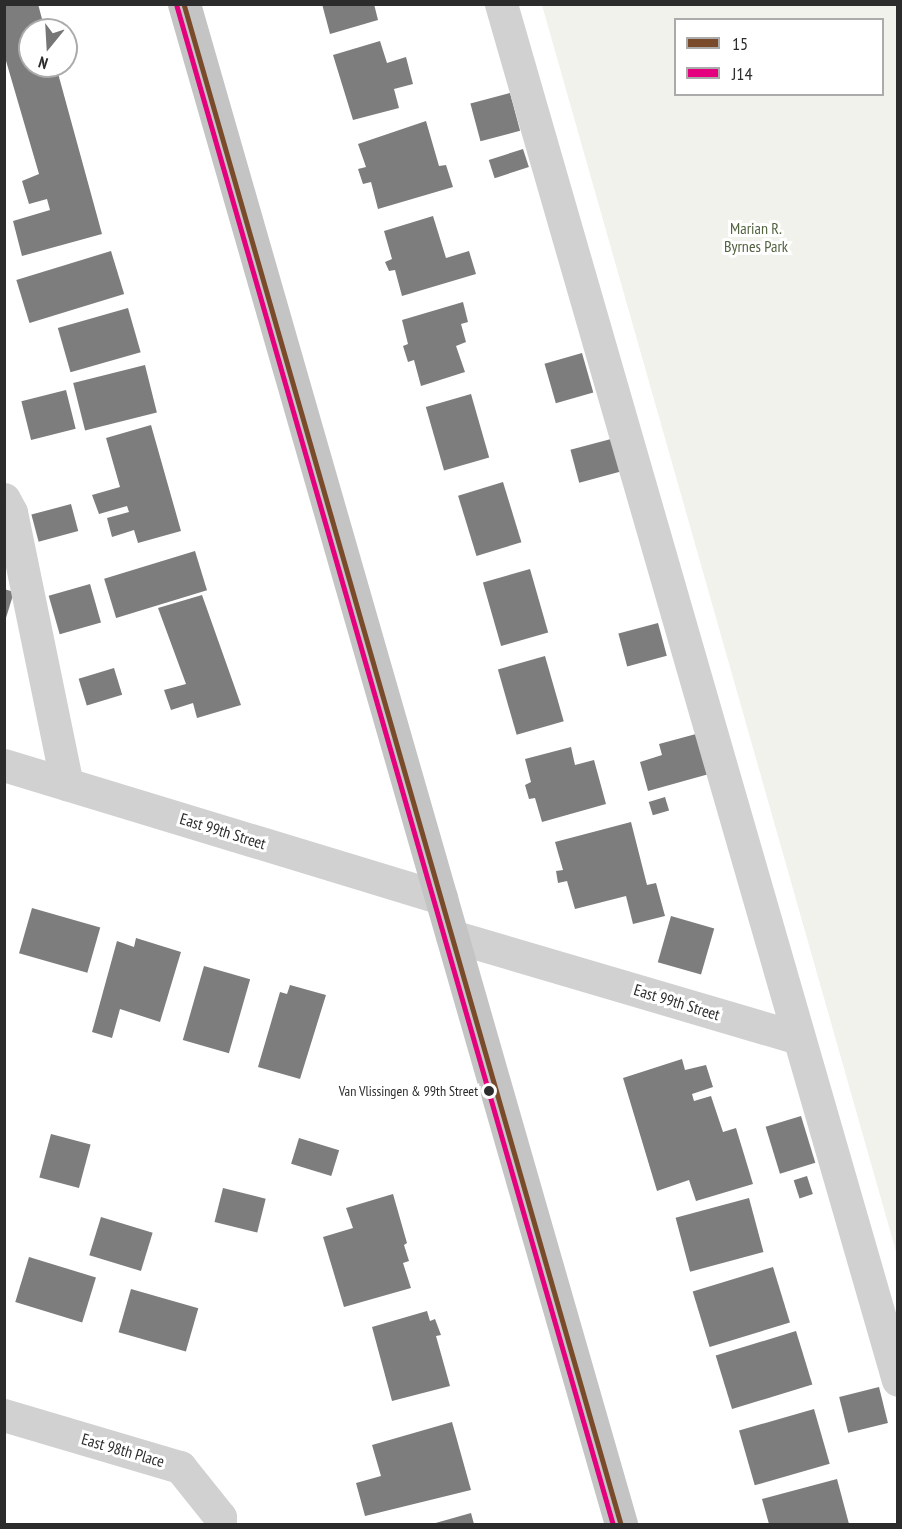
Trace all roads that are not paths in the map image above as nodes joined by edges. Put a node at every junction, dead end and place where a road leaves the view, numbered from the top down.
1 (184, 4) edge
2 (501, 4) edge
3 (4, 499) edge
4 (4, 765) edge
5 (67, 784) junction
6 (441, 898) junction
7 (452, 936) junction
8 (798, 1038) junction
9 (897, 1380) edge
10 (4, 1415) edge
11 (220, 1521) edge
12 (621, 1524) edge

1 - 6 main road
2 - 8 street
3 - 5 street
4 - 5 street, East 99th Street
5 - 6 street, East 99th Street
6 - 7 main road
7 - 8 street, East 99th Street
7 - 12 main road
8 - 9 street
10 - 11 street, East 98th Place

